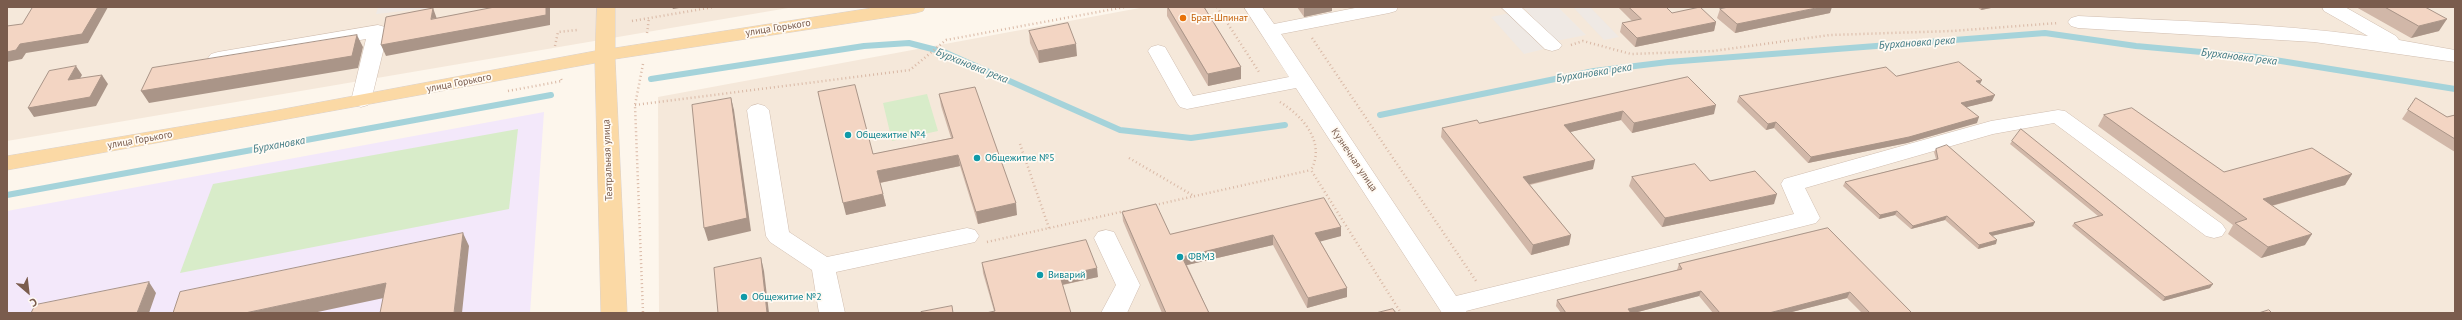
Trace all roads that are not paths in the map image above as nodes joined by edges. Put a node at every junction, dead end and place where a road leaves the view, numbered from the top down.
1 (606, 7) edge
2 (914, 7) edge
3 (1253, 7) edge
4 (1389, 7) edge
5 (1510, 7) edge
6 (2331, 7) edge
7 (2078, 22) road end
8 (1269, 31) junction
9 (1552, 45) road end
10 (2401, 46) junction
11 (1158, 51) dead end
12 (604, 56) junction
13 (2455, 56) edge
14 (197, 61) edge
15 (1301, 81) junction
16 (361, 101) junction
17 (758, 110) dead end
18 (7, 163) edge
19 (2214, 230) dead end
20 (967, 236) road end
21 (1106, 238) dead end
22 (823, 266) junction
23 (1453, 309) edge
24 (614, 313) edge
25 (832, 313) edge
26 (1114, 313) edge

1 - 12 main road, Театральная улица
2 - 12 main road, улица Горького
3 - 8 street, Кузнечная улица
4 - 8 street
5 - 9 street
6 - 10 street
7 - 10 street
8 - 15 street, Кузнечная улица
10 - 13 street
11 - 15 street
12 - 16 main road, улица Горького
12 - 24 main road, Театральная улица
14 - 16 street
15 - 23 street, Кузнечная улица
16 - 18 main road, улица Горького
17 - 22 street
19 - 23 street
20 - 22 street
21 - 26 street
22 - 25 street

